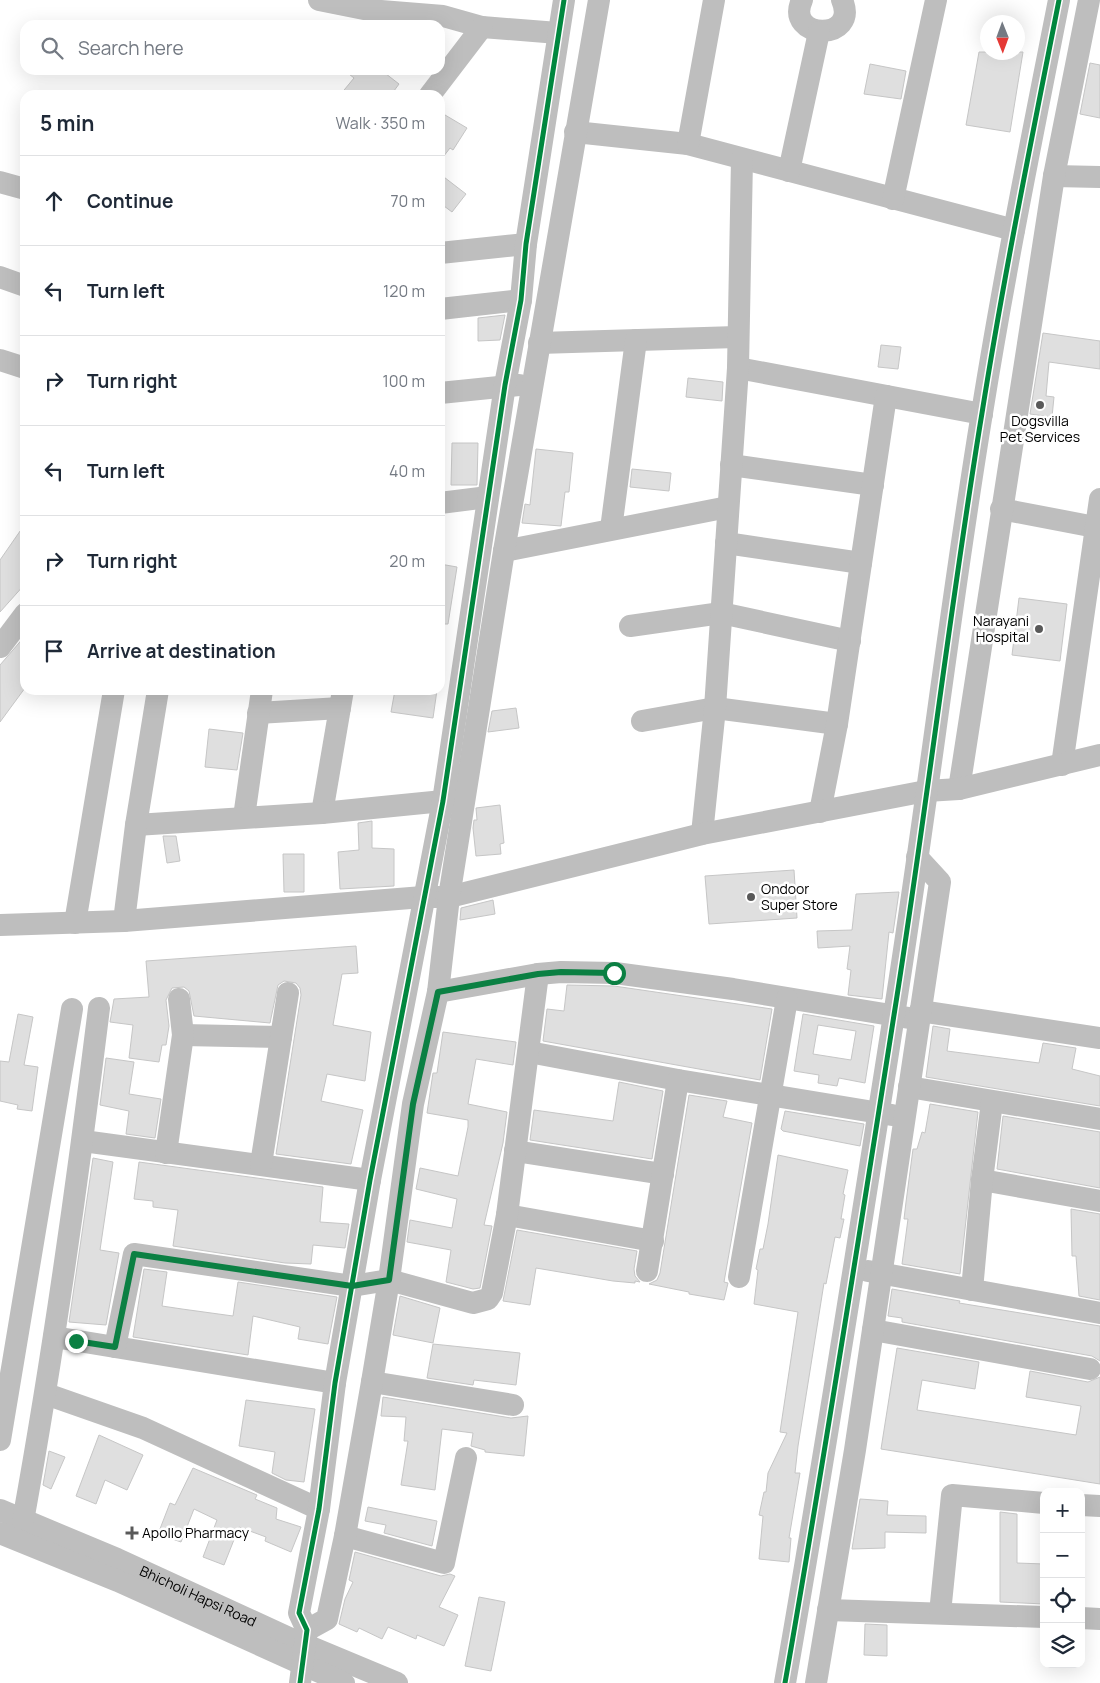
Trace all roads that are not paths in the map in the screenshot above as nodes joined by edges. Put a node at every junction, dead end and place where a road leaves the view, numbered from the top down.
1 (319, 0) edge
2 (564, 0) edge
3 (599, 0) edge
4 (714, 0) edge
5 (802, 0) edge
6 (842, 0) edge
7 (936, 0) edge
8 (1059, 0) edge
9 (1089, 0) edge
10 (370, 5) edge
11 (444, 8) edge
12 (482, 27) junction
13 (819, 32) junction
14 (558, 33) junction
15 (434, 90) edge
16 (575, 132) junction
17 (688, 144) junction
18 (742, 159) junction
19 (789, 171) junction
20 (1054, 176) junction
21 (1100, 177) edge
22 (0, 182) edge
23 (20, 188) edge
24 (893, 199) junction
25 (1014, 230) junction
26 (526, 244) junction
27 (445, 252) edge
28 (0, 277) edge
29 (20, 284) edge
30 (521, 300) junction
31 (445, 308) edge
32 (737, 337) junction
33 (636, 340) junction
34 (539, 343) junction
35 (0, 360) edge
36 (20, 366) edge
37 (738, 368) junction
38 (505, 385) junction
39 (532, 385) junction
40 (445, 392) edge
41 (886, 396) junction
42 (982, 414) junction
43 (731, 465) junction
44 (873, 485) junction
45 (488, 497) junction
46 (1100, 499) edge
47 (445, 501) edge
48 (728, 507) junction
49 (1002, 510) junction
50 (1095, 527) junction
51 (611, 529) junction
52 (726, 543) junction
53 (504, 551) junction
54 (861, 562) junction
55 (721, 613) junction
56 (20, 621) edge
57 (630, 626) dead end
58 (850, 642) junction
59 (0, 647) edge
60 (113, 695) edge
61 (157, 695) edge
62 (261, 695) edge
63 (342, 699) edge
64 (715, 708) junction
65 (258, 713) junction
66 (642, 721) dead end
67 (837, 724) junction
68 (1100, 755) edge
69 (1062, 765) junction
70 (959, 789) junction
71 (926, 792) junction
72 (443, 801) junction
73 (820, 812) junction
74 (322, 813) junction
75 (244, 817) junction
76 (136, 825) junction
77 (702, 834) junction
78 (917, 857) junction
79 (423, 897) junction
80 (449, 897) junction
81 (124, 921) junction
82 (75, 923) junction
83 (0, 925) edge
84 (538, 974) junction
85 (438, 992) junction
86 (288, 993) dead end
87 (180, 998) dead end
88 (787, 999) junction
89 (99, 1008) dead end
90 (72, 1009) dead end
91 (894, 1015) junction
92 (920, 1015) junction
93 (183, 1035) junction
94 (281, 1037) junction
95 (1100, 1038) edge
96 (529, 1052) junction
97 (678, 1080) junction
98 (909, 1087) junction
99 (772, 1094) junction
100 (992, 1102) junction
101 (878, 1112) junction
102 (905, 1117) junction
103 (1100, 1119) edge
104 (83, 1141) junction
105 (515, 1151) junction
106 (166, 1153) junction
107 (261, 1164) junction
108 (663, 1174) junction
109 (370, 1180) junction
110 (982, 1180) junction
111 (1100, 1201) edge
112 (507, 1215) junction
113 (653, 1241) junction
114 (853, 1268) junction
115 (647, 1271) dead end
116 (882, 1274) junction
117 (739, 1276) dead end
118 (389, 1280) junction
119 (352, 1286) junction
120 (972, 1290) junction
121 (1100, 1313) edge
122 (873, 1330) junction
123 (54, 1337) junction
124 (115, 1347) junction
125 (1090, 1369) dead end
126 (372, 1382) junction
127 (335, 1383) junction
128 (46, 1394) junction
129 (514, 1404) dead end
130 (0, 1440) edge
131 (466, 1458) dead end
132 (1040, 1503) edge
133 (1085, 1505) edge
134 (1100, 1506) edge
135 (319, 1509) junction
136 (0, 1510) edge
137 (23, 1520) junction
138 (0, 1533) edge
139 (345, 1536) junction
140 (828, 1610) junction
141 (940, 1613) junction
142 (1040, 1617) edge
143 (1085, 1618) edge
144 (1100, 1618) edge
145 (304, 1656) edge
146 (344, 1683) edge
147 (397, 1683) edge
148 (786, 1683) edge
149 (816, 1683) edge

1 - 10 street
2 - 14 street
3 - 16 street
4 - 17 street
5 - 13 street
6 - 13 street
7 - 24 street
8 - 25 street
9 - 20 street
10 - 11 street
11 - 12 street
12 - 14 street
12 - 15 street
13 - 19 street
14 - 26 street
16 - 17 street
16 - 34 street
17 - 18 street
18 - 19 street
18 - 32 street
19 - 24 street
20 - 21 street
20 - 49 street
22 - 23 street
24 - 25 street
25 - 42 street
26 - 27 street
26 - 30 street
28 - 29 street
30 - 31 street
30 - 38 street
32 - 33 street
32 - 37 street
33 - 34 street
33 - 51 street
34 - 39 street
35 - 36 street
37 - 41 street
37 - 43 street
38 - 39 street
38 - 40 street
38 - 45 street
39 - 53 street
41 - 42 street
41 - 44 street
42 - 71 street
43 - 44 street
43 - 48 street
44 - 54 street
45 - 47 street
45 - 72 street
46 - 50 street
48 - 51 street
48 - 52 street
49 - 50 street
49 - 70 street
50 - 69 street
51 - 53 street
52 - 54 street
52 - 55 street
53 - 80 street
54 - 58 street
55 - 57 street
55 - 58 street
55 - 64 street
56 - 59 street
58 - 67 street
60 - 82 street
61 - 76 street
62 - 65 street
63 - 65 street
63 - 74 street
64 - 66 street
64 - 67 street
64 - 77 street
65 - 75 street
67 - 73 street
68 - 69 street
69 - 70 street
70 - 71 street
71 - 73 street
71 - 78 street
72 - 74 street
72 - 79 street
73 - 77 street
74 - 75 street
75 - 76 street
76 - 81 street
77 - 80 street
78 - 91 street
78 - 92 street
79 - 80 street
79 - 81 street
79 - 109 street
80 - 85 street
81 - 82 street
82 - 83 street
84 - 85 street
84 - 88 street
84 - 96 street
85 - 118 street
86 - 94 street
87 - 93 street
88 - 91 street
88 - 99 street
89 - 104 street
90 - 130 street
91 - 92 street
91 - 101 street
92 - 95 street
92 - 98 street
93 - 94 street
93 - 106 street
94 - 107 street
96 - 97 street
96 - 105 street
97 - 99 street
97 - 108 street
98 - 100 street
98 - 102 street
99 - 101 street
99 - 117 street
100 - 103 street
100 - 110 street
101 - 102 street
101 - 114 street
102 - 116 street
104 - 106 street
104 - 123 street
105 - 108 street
105 - 112 street
106 - 107 street
107 - 109 street
108 - 113 street
109 - 119 street
110 - 111 street
110 - 120 street
112 - 113 street
112 - 118 street
113 - 115 street
114 - 116 street
114 - 148 street
116 - 120 street
116 - 122 street
118 - 119 street
118 - 126 street
119 - 124 street
119 - 127 street
120 - 121 street
122 - 125 street
122 - 140 street
123 - 124 street
123 - 128 street
124 - 127 street
126 - 129 street
126 - 139 street
127 - 135 street
128 - 135 street
128 - 137 street
131 - 139 street
132 - 141 street
133 - 134 street
135 - 145 street
136 - 137 street, Bhicholi Hapsi Road
137 - 145 street, Bhicholi Hapsi Road
138 - 145 street
139 - 145 street
140 - 141 street
140 - 149 street
141 - 142 street
143 - 144 street
145 - 146 street
145 - 147 street, Bhicholi Hapsi Road

